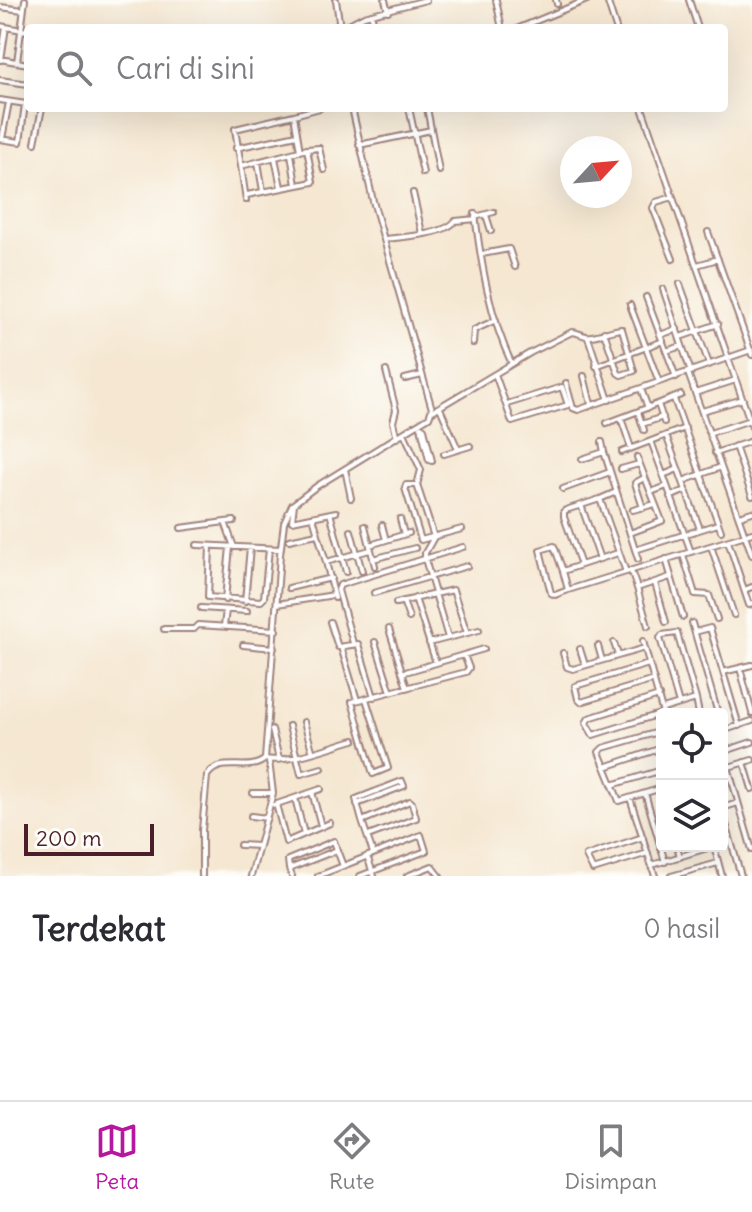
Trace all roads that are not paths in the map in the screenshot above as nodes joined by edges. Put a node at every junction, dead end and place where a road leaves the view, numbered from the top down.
1 (25, 0) edge
2 (336, 0) edge
3 (385, 0) edge
4 (426, 0) edge
5 (496, 0) edge
6 (587, 0) edge
7 (689, 0) edge
8 (607, 2) edge
9 (404, 3) edge
10 (0, 7) edge
11 (23, 10) junction
12 (388, 11) junction
13 (371, 14) junction
14 (24, 24) edge
15 (339, 24) edge
16 (349, 24) edge
17 (374, 24) edge
18 (501, 24) dead end
19 (529, 24) edge
20 (615, 24) edge
21 (697, 24) edge
22 (3, 27) edge
23 (24, 30) edge
24 (24, 33) edge
25 (20, 46) junction
26 (24, 46) edge
27 (0, 60) edge
28 (17, 62) junction
29 (24, 63) edge
30 (0, 80) edge
31 (24, 83) edge
32 (0, 100) edge
33 (9, 102) junction
34 (24, 104) edge
35 (26, 112) edge
36 (41, 112) edge
37 (305, 112) edge
38 (353, 112) edge
39 (410, 112) edge
40 (428, 112) edge
41 (643, 112) edge
42 (294, 115) junction
43 (431, 130) junction
44 (414, 133) junction
45 (297, 134) junction
46 (1, 139) edge
47 (35, 143) dead end
48 (359, 146) junction
49 (236, 148) junction
50 (307, 149) junction
51 (300, 151) junction
52 (291, 154) junction
53 (275, 158) junction
54 (258, 162) junction
55 (241, 166) junction
56 (324, 170) dead end
57 (439, 171) dead end
58 (423, 173) dead end
59 (296, 185) junction
60 (281, 188) junction
61 (263, 191) junction
62 (413, 193) dead end
63 (673, 197) junction
64 (494, 212) dead end
65 (485, 214) junction
66 (475, 217) junction
67 (491, 231) dead end
68 (708, 232) dead end
69 (422, 233) junction
70 (384, 239) junction
71 (482, 254) junction
72 (673, 259) dead end
73 (718, 259) junction
74 (697, 265) junction
75 (515, 267) dead end
76 (680, 284) dead end
77 (663, 289) dead end
78 (646, 297) dead end
79 (630, 305) dead end
80 (496, 320) junction
81 (718, 324) junction
82 (677, 329) junction
83 (697, 331) junction
84 (604, 332) junction
85 (588, 337) junction
86 (680, 337) junction
87 (662, 338) junction
88 (473, 343) dead end
89 (682, 346) junction
90 (648, 347) junction
91 (666, 351) junction
92 (751, 352) edge
93 (630, 354) junction
94 (730, 359) junction
95 (612, 360) junction
96 (512, 364) junction
97 (710, 365) junction
98 (596, 366) junction
99 (386, 371) dead end
100 (690, 372) junction
101 (495, 374) junction
102 (422, 375) junction
103 (584, 376) dead end
104 (676, 377) junction
105 (405, 379) dead end
106 (736, 380) junction
107 (659, 382) junction
108 (566, 383) dead end
109 (641, 389) junction
110 (695, 393) junction
111 (681, 395) dead end
112 (674, 399) junction
113 (743, 399) junction
114 (609, 400) junction
115 (507, 404) junction
116 (658, 404) junction
117 (591, 405) junction
118 (440, 408) junction
119 (648, 408) junction
120 (702, 411) junction
121 (431, 412) junction
122 (638, 412) junction
123 (621, 418) junction
124 (750, 420) junction
125 (607, 423) dead end
126 (420, 425) junction
127 (752, 427) edge
128 (685, 428) junction
129 (404, 433) junction
130 (709, 433) junction
131 (666, 435) junction
132 (397, 438) junction
133 (651, 441) junction
134 (752, 441) edge
135 (602, 442) dead end
136 (470, 446) dead end
137 (735, 446) junction
138 (631, 448) junction
139 (458, 449) junction
140 (604, 452) junction
141 (622, 452) dead end
142 (715, 453) junction
143 (444, 454) dead end
144 (637, 457) dead end
145 (582, 459) dead end
146 (639, 464) junction
147 (721, 467) junction
148 (345, 469) junction
149 (621, 469) dead end
150 (678, 469) junction
151 (610, 472) junction
152 (701, 474) junction
153 (663, 475) junction
154 (645, 478) junction
155 (683, 481) junction
156 (417, 485) junction
157 (667, 486) junction
158 (563, 489) dead end
159 (686, 490) junction
160 (616, 492) junction
161 (651, 492) junction
162 (752, 496) edge
163 (670, 497) junction
164 (351, 498) dead end
165 (600, 499) junction
166 (294, 504) junction
167 (655, 504) junction
168 (581, 505) junction
169 (643, 508) junction
170 (633, 510) dead end
171 (752, 512) edge
172 (740, 516) junction
173 (313, 517) junction
174 (400, 519) dead end
175 (234, 521) dead end
176 (225, 522) junction
177 (718, 524) junction
178 (382, 525) dead end
179 (365, 526) dead end
180 (181, 528) dead end
181 (462, 529) dead end
182 (700, 529) junction
183 (351, 531) dead end
184 (721, 531) dead end
185 (630, 533) junction
186 (752, 533) edge
187 (317, 534) junction
188 (684, 534) junction
189 (745, 535) junction
190 (434, 537) junction
191 (289, 540) dead end
192 (386, 540) junction
193 (728, 541) junction
194 (197, 545) dead end
195 (210, 546) junction
196 (711, 546) junction
197 (232, 547) junction
198 (370, 547) junction
199 (463, 547) dead end
200 (250, 548) junction
201 (415, 548) dead end
202 (269, 549) junction
203 (281, 549) junction
204 (635, 550) junction
205 (691, 552) junction
206 (358, 553) junction
207 (619, 553) junction
208 (683, 555) junction
209 (752, 555) edge
210 (343, 558) junction
211 (425, 559) junction
212 (600, 559) junction
213 (638, 559) dead end
214 (666, 559) junction
215 (326, 562) junction
216 (581, 565) junction
217 (467, 566) dead end
218 (362, 571) dead end
219 (563, 571) junction
220 (346, 572) dead end
221 (629, 572) junction
222 (430, 577) junction
223 (670, 577) junction
224 (331, 578) junction
225 (655, 583) junction
226 (752, 587) edge
227 (289, 588) dead end
228 (637, 588) junction
229 (568, 590) junction
230 (744, 590) junction
231 (374, 593) dead end
232 (435, 593) junction
233 (415, 598) junction
234 (225, 600) junction
235 (245, 601) junction
236 (403, 601) junction
237 (396, 603) dead end
238 (277, 604) junction
239 (750, 607) edge
240 (201, 608) dead end
241 (226, 610) junction
242 (247, 611) dead end
243 (734, 615) dead end
244 (683, 617) dead end
245 (409, 618) dead end
246 (717, 619) dead end
247 (330, 622) dead end
248 (666, 622) dead end
249 (692, 623) dead end
250 (224, 626) junction
251 (648, 626) dead end
252 (164, 629) dead end
253 (389, 629) dead end
254 (276, 630) junction
255 (479, 630) dead end
256 (695, 632) junction
257 (467, 633) junction
258 (448, 638) junction
259 (643, 641) dead end
260 (375, 642) dead end
261 (353, 643) junction
262 (429, 643) junction
263 (614, 643) dead end
264 (243, 645) dead end
265 (598, 646) dead end
266 (341, 647) junction
267 (274, 648) junction
268 (645, 648) junction
269 (484, 649) dead end
270 (580, 649) dead end
271 (563, 653) dead end
272 (464, 655) junction
273 (618, 655) junction
274 (602, 660) junction
275 (436, 663) junction
276 (649, 664) junction
277 (585, 665) junction
278 (752, 665) edge
279 (740, 668) junction
280 (723, 672) junction
281 (402, 673) junction
282 (654, 680) junction
283 (407, 688) junction
284 (391, 692) junction
285 (659, 696) junction
286 (374, 697) junction
287 (366, 699) junction
288 (696, 699) junction
289 (357, 700) junction
290 (679, 704) junction
291 (662, 708) edge
292 (671, 708) edge
293 (698, 708) edge
294 (716, 708) edge
295 (752, 713) edge
296 (656, 714) edge
297 (752, 721) edge
298 (304, 722) dead end
299 (289, 726) dead end
300 (739, 726) junction
301 (728, 729) edge
302 (272, 730) dead end
303 (656, 733) edge
304 (354, 740) dead end
305 (752, 742) edge
306 (656, 750) edge
307 (728, 750) edge
308 (312, 751) junction
309 (296, 756) junction
310 (280, 759) junction
311 (267, 760) junction
312 (752, 760) edge
313 (744, 762) junction
314 (605, 767) junction
315 (728, 767) edge
316 (322, 768) dead end
317 (656, 772) edge
318 (728, 776) edge
319 (612, 785) junction
320 (321, 789) dead end
321 (752, 789) edge
322 (656, 791) edge
323 (312, 792) junction
324 (253, 793) dead end
325 (273, 793) junction
326 (645, 793) junction
327 (295, 797) junction
328 (630, 798) junction
329 (738, 803) junction
330 (357, 804) junction
331 (273, 805) junction
332 (728, 807) edge
333 (251, 816) dead end
334 (267, 818) junction
335 (362, 821) junction
336 (330, 823) dead end
337 (321, 826) junction
338 (728, 830) edge
339 (304, 834) junction
340 (368, 836) junction
341 (643, 837) junction
342 (240, 845) dead end
343 (259, 846) junction
344 (337, 850) junction
345 (752, 850) edge
346 (679, 852) edge
347 (691, 852) edge
348 (715, 852) edge
349 (373, 853) junction
350 (648, 853) junction
351 (367, 856) junction
352 (680, 857) junction
353 (665, 862) junction
354 (718, 863) junction
355 (652, 865) junction
356 (343, 866) junction
357 (289, 869) junction
358 (373, 874) edge
359 (202, 876) edge
360 (251, 876) edge
361 (292, 876) edge
362 (318, 876) edge
363 (360, 876) edge
364 (407, 876) edge
365 (440, 876) edge
366 (655, 876) edge
367 (671, 876) edge
368 (722, 876) edge
369 (741, 876) edge

1 - 11 street
2 - 15 street
3 - 12 street
4 - 9 street
5 - 18 street
6 - 19 street
7 - 21 street
8 - 20 street
9 - 12 street
10 - 11 street
11 - 14 street
12 - 13 street
13 - 16 street
13 - 17 street
22 - 23 street
22 - 27 street
24 - 25 street
25 - 26 street
25 - 28 street
27 - 28 street
28 - 29 street
30 - 31 street
32 - 33 street
33 - 34 street
33 - 46 street
35 - 46 street
36 - 47 street
37 - 42 street
38 - 48 street
39 - 44 street
40 - 43 street
41 - 63 street
42 - 45 street
42 - 49 street
43 - 44 street
43 - 57 street
44 - 48 street
44 - 58 street
45 - 49 street
45 - 51 street
48 - 70 street
49 - 55 street
50 - 51 street
50 - 56 street
50 - 59 street
51 - 52 street
52 - 53 street
52 - 59 street
53 - 54 street
53 - 60 street
54 - 55 street
54 - 61 street
55 - 61 street
59 - 60 street
60 - 61 street
62 - 69 street
63 - 72 street
63 - 74 street
64 - 65 street
65 - 66 street
65 - 67 street
66 - 69 street
66 - 71 street
68 - 73 street
69 - 70 street
70 - 102 street
71 - 75 street
71 - 80 street
73 - 74 street
73 - 92 street
74 - 81 street
76 - 83 street
77 - 82 street
78 - 87 street
79 - 90 street
80 - 88 street
80 - 96 street
81 - 83 street
81 - 94 street
82 - 86 street
82 - 87 street
83 - 86 street
83 - 97 street
84 - 85 street
84 - 93 street
84 - 95 street
85 - 96 street
85 - 98 street
86 - 89 street
87 - 90 street
87 - 91 street
89 - 91 street
89 - 100 street
90 - 93 street
90 - 107 street
91 - 104 street
92 - 94 street
93 - 95 street
93 - 95 street
94 - 97 street
94 - 106 street
95 - 98 street
96 - 101 street
97 - 100 street
98 - 114 street
99 - 132 street
100 - 104 street
100 - 110 street
101 - 115 street
101 - 118 street
102 - 105 street
102 - 121 street
103 - 117 street
104 - 107 street
106 - 110 street
106 - 113 street
107 - 109 street
108 - 117 street
109 - 114 street
109 - 119 street
110 - 120 street
111 - 112 street
112 - 116 street
112 - 128 street
113 - 120 street
113 - 124 street
114 - 117 street
115 - 115 street
116 - 119 street
116 - 122 street
118 - 121 street
118 - 139 street
119 - 122 street
120 - 130 street
121 - 126 street
122 - 123 street
123 - 125 street
123 - 138 street
124 - 127 street
124 - 130 street
126 - 126 street
126 - 129 street
128 - 131 street
128 - 152 street
129 - 132 street
129 - 156 street
130 - 142 street
131 - 133 street
131 - 150 street
132 - 148 street
133 - 138 street
133 - 153 street
134 - 137 street
135 - 140 street
136 - 139 street
137 - 142 street
137 - 162 street
138 - 141 street
139 - 143 street
140 - 145 street
140 - 151 street
142 - 147 street
144 - 146 street
146 - 149 street
146 - 154 street
147 - 152 street
147 - 172 street
148 - 164 street
148 - 166 street
150 - 153 street
150 - 155 street
151 - 158 street
151 - 160 street
152 - 155 street
152 - 177 street
153 - 157 street
154 - 161 street
154 - 169 street
155 - 159 street
156 - 190 street
156 - 190 street
157 - 161 street
157 - 163 street
159 - 163 street
159 - 182 street
160 - 165 street
160 - 185 street
161 - 167 street
163 - 188 street
165 - 168 street
165 - 207 street
166 - 173 street
166 - 203 street
167 - 169 street
167 - 185 street
168 - 212 street
168 - 216 street
169 - 170 street
171 - 172 street
172 - 189 street
173 - 187 street
173 - 210 street
174 - 192 street
175 - 176 street
176 - 180 street
176 - 197 street
177 - 182 street
177 - 184 street
178 - 192 street
179 - 198 street
181 - 190 street
182 - 188 street
183 - 206 street
185 - 204 street
186 - 189 street
187 - 191 street
187 - 215 street
188 - 204 street
188 - 205 street
189 - 193 street
189 - 209 street
190 - 211 street
192 - 198 street
193 - 196 street
193 - 230 street
194 - 195 street
195 - 197 street
195 - 234 street
196 - 205 street
196 - 243 street
197 - 200 street
197 - 234 street
198 - 201 street
198 - 206 street
199 - 211 street
200 - 202 street
200 - 235 street
202 - 203 street
202 - 235 street
203 - 238 street
204 - 213 street
205 - 208 street
206 - 210 street
206 - 218 street
207 - 212 street
207 - 221 street
208 - 214 street
208 - 246 street
210 - 215 street
210 - 220 street
211 - 222 street
211 - 261 street
212 - 216 street
214 - 221 street
214 - 223 street
215 - 224 street
216 - 219 street
217 - 222 street
219 - 229 street
219 - 229 street
221 - 228 street
221 - 229 street
222 - 231 street
222 - 232 street
223 - 225 street
223 - 244 street
224 - 227 street
224 - 238 street
225 - 228 street
225 - 248 street
226 - 230 street
228 - 251 street
230 - 239 street
232 - 233 street
232 - 257 street
232 - 258 street
233 - 236 street
233 - 262 street
234 - 235 street
236 - 237 street
236 - 245 street
238 - 254 street
240 - 241 street
241 - 242 street
241 - 250 street
247 - 266 street
249 - 256 street
250 - 252 street
250 - 254 street
253 - 281 street
254 - 267 street
255 - 257 street
256 - 280 street
256 - 294 street
257 - 258 street
258 - 262 street
259 - 268 street
260 - 284 street
261 - 266 street
261 - 286 street
262 - 275 street
263 - 273 street
264 - 267 street
265 - 274 street
266 - 289 street
267 - 311 street
268 - 273 street
268 - 276 street
269 - 272 street
270 - 277 street
271 - 277 street
272 - 275 street
272 - 283 street
273 - 274 street
274 - 277 street
275 - 281 street
276 - 282 street
276 - 282 street
278 - 279 street
279 - 280 street
279 - 295 street
280 - 300 street
281 - 283 street
282 - 285 street
283 - 284 street
284 - 286 street
285 - 291 street
285 - 296 street
286 - 287 street
287 - 289 street
287 - 289 street
288 - 290 street
288 - 290 street
288 - 293 street
290 - 292 street
297 - 300 street
298 - 308 street
299 - 309 street
300 - 301 street
302 - 310 street
303 - 314 street
304 - 308 street
305 - 307 street
306 - 314 street
308 - 309 street
309 - 310 street
309 - 316 street
310 - 311 street
311 - 325 street
311 - 359 street
312 - 313 street
313 - 315 street
313 - 321 street
314 - 319 street
317 - 319 street
318 - 329 street
319 - 328 street
320 - 323 street
322 - 326 street
323 - 327 street
323 - 337 street
324 - 325 street
325 - 331 street
326 - 328 street
326 - 353 street
327 - 331 street
327 - 339 street
328 - 341 street
329 - 332 street
329 - 345 street
330 - 330 street
330 - 335 street
331 - 334 street
331 - 339 street
333 - 334 street
334 - 343 street
335 - 340 street
335 - 340 street
336 - 337 street
337 - 339 street
338 - 369 street
340 - 349 street
341 - 350 street
341 - 350 street
342 - 343 street
343 - 360 street
344 - 356 street
344 - 357 street
344 - 357 street
346 - 352 street
347 - 352 street
348 - 354 street
349 - 351 street
349 - 358 street
350 - 355 street
351 - 356 street
351 - 358 street
352 - 353 street
353 - 355 street
354 - 367 street
354 - 368 street
355 - 366 street
356 - 362 street
357 - 361 street
358 - 363 street
364 - 365 street

